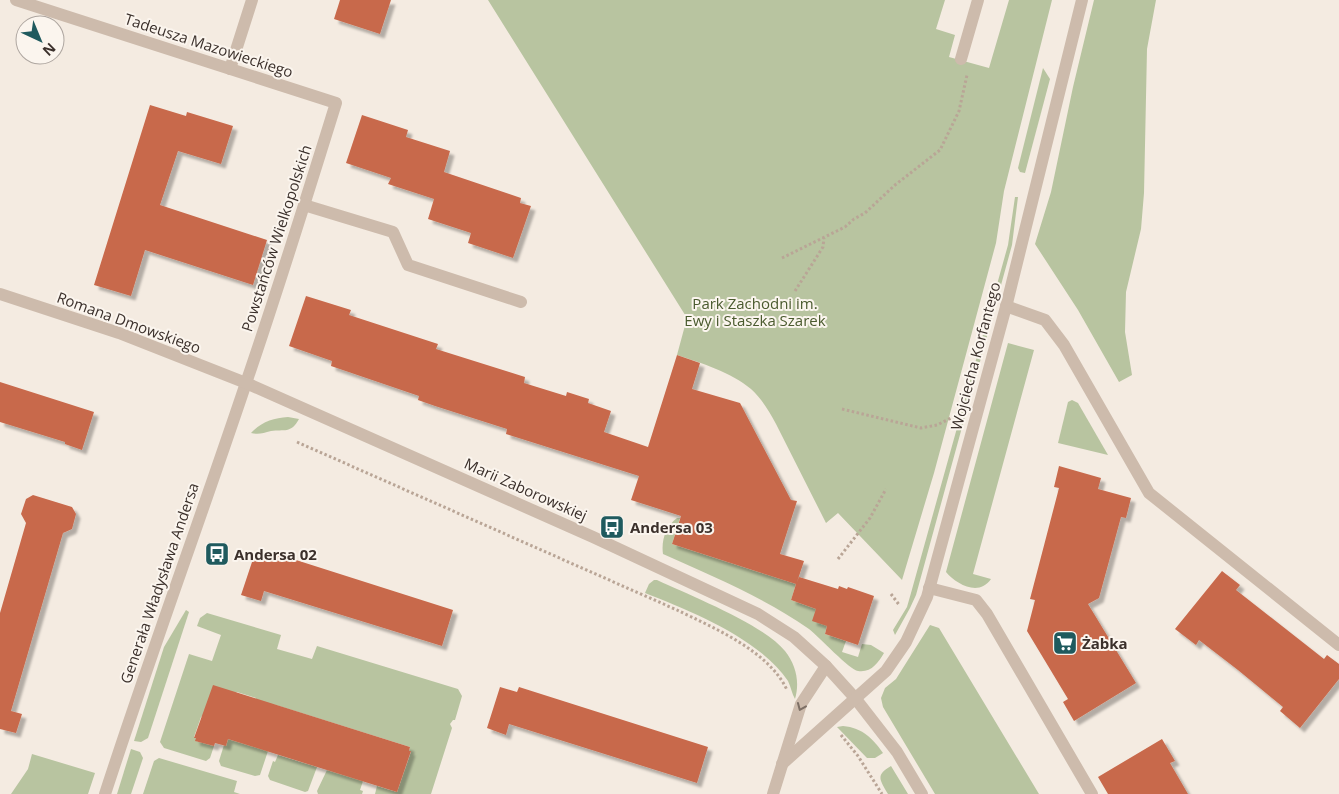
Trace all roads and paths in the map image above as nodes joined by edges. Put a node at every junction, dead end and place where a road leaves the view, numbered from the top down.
1 (16, 0) edge
2 (252, 0) edge
3 (978, 0) edge
4 (1082, 0) edge
5 (961, 59) dead end
6 (230, 69) junction
7 (967, 74) dead end
8 (336, 103) joint
9 (304, 205) junction
10 (824, 238) junction
11 (782, 258) dead end
12 (795, 291) dead end
13 (0, 294) edge
14 (521, 302) dead end
15 (1006, 306) junction
16 (246, 383) junction
17 (842, 409) dead end
18 (954, 416) dead end
19 (297, 442) dead end
20 (886, 489) dead end
21 (838, 559) dead end
22 (929, 588) junction
23 (891, 594) dead end
24 (900, 606) dead end
25 (1339, 644) edge
26 (826, 666) junction
27 (788, 695) dead end
28 (855, 698) junction
29 (839, 734) dead end
30 (782, 764) junction
31 (105, 794) edge
32 (773, 794) edge
33 (882, 794) edge
34 (922, 794) edge
35 (1092, 794) edge

1 - 6 street, Tadeusza Mazowieckiego
2 - 6 street
3 - 5 street
4 - 15 street, Wojciecha Korfantego
6 - 8 street, Tadeusza Mazowieckiego
7 - 10 path
8 - 9 street, Powstańców Wielkopolskich
9 - 14 street
9 - 16 street, Powstańców Wielkopolskich
10 - 11 path
10 - 12 path
13 - 16 street, Romana Dmowskiego
15 - 22 street, Wojciecha Korfantego
15 - 25 street
16 - 26 street, Marii Zaborowskiej
16 - 31 street, Generała Władysława Andersa
17 - 18 path
19 - 27 path
20 - 21 path
22 - 28 street, Wojciecha Korfantego
22 - 35 street
23 - 24 path
26 - 28 street, Marii Zaborowskiej
26 -> 30 street
28 - 30 street, Wojciecha Korfantego
28 - 34 street, Marii Zaborowskiej
29 - 33 path
30 - 32 street

